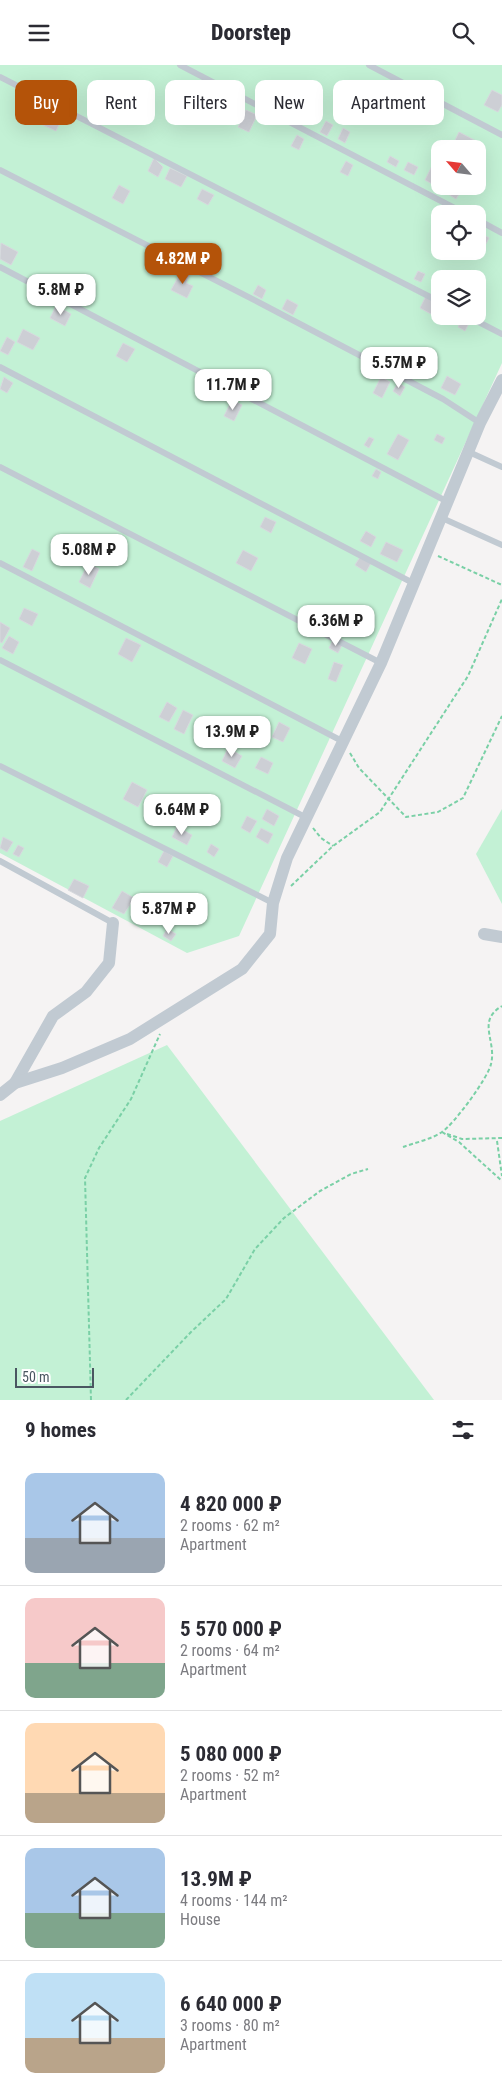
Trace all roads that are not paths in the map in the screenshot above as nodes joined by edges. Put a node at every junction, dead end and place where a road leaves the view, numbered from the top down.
1 (180, 65) edge
2 (369, 65) edge
3 (0, 77) edge
4 (502, 135) edge
5 (0, 170) edge
6 (449, 205) edge
7 (486, 224) edge
8 (502, 233) edge
9 (0, 267) edge
10 (431, 297) edge
11 (485, 325) edge
12 (502, 334) edge
13 (0, 367) edge
14 (500, 388) edge
15 (480, 423) junction
16 (469, 452) junction
17 (0, 467) edge
18 (502, 467) edge
19 (449, 503) junction
20 (442, 518) junction
21 (502, 545) edge
22 (0, 563) edge
23 (413, 583) junction
24 (0, 660) edge
25 (381, 663) junction
26 (342, 741) junction
27 (0, 766) edge
28 (305, 817) junction
29 (0, 861) edge
30 (273, 903) junction
31 (113, 923) joint
32 (484, 934) dead end
33 (502, 937) edge
34 (15, 1083) junction
35 (0, 1095) edge

1 - 6 lane
2 - 4 lane
3 - 10 lane
5 - 15 lane
7 - 8 lane
9 - 19 lane
11 - 12 lane
13 - 23 lane
14 - 15 street
15 - 16 street
16 - 18 lane
16 - 19 street
17 - 25 lane
19 - 20 street
20 - 21 lane
20 - 23 street
22 - 26 lane
23 - 25 street
24 - 28 lane
25 - 26 street
26 - 28 street
27 - 30 lane
28 - 30 street
29 - 31 lane
30 - 34 street
31 - 34 street
32 - 33 street
34 - 35 street

